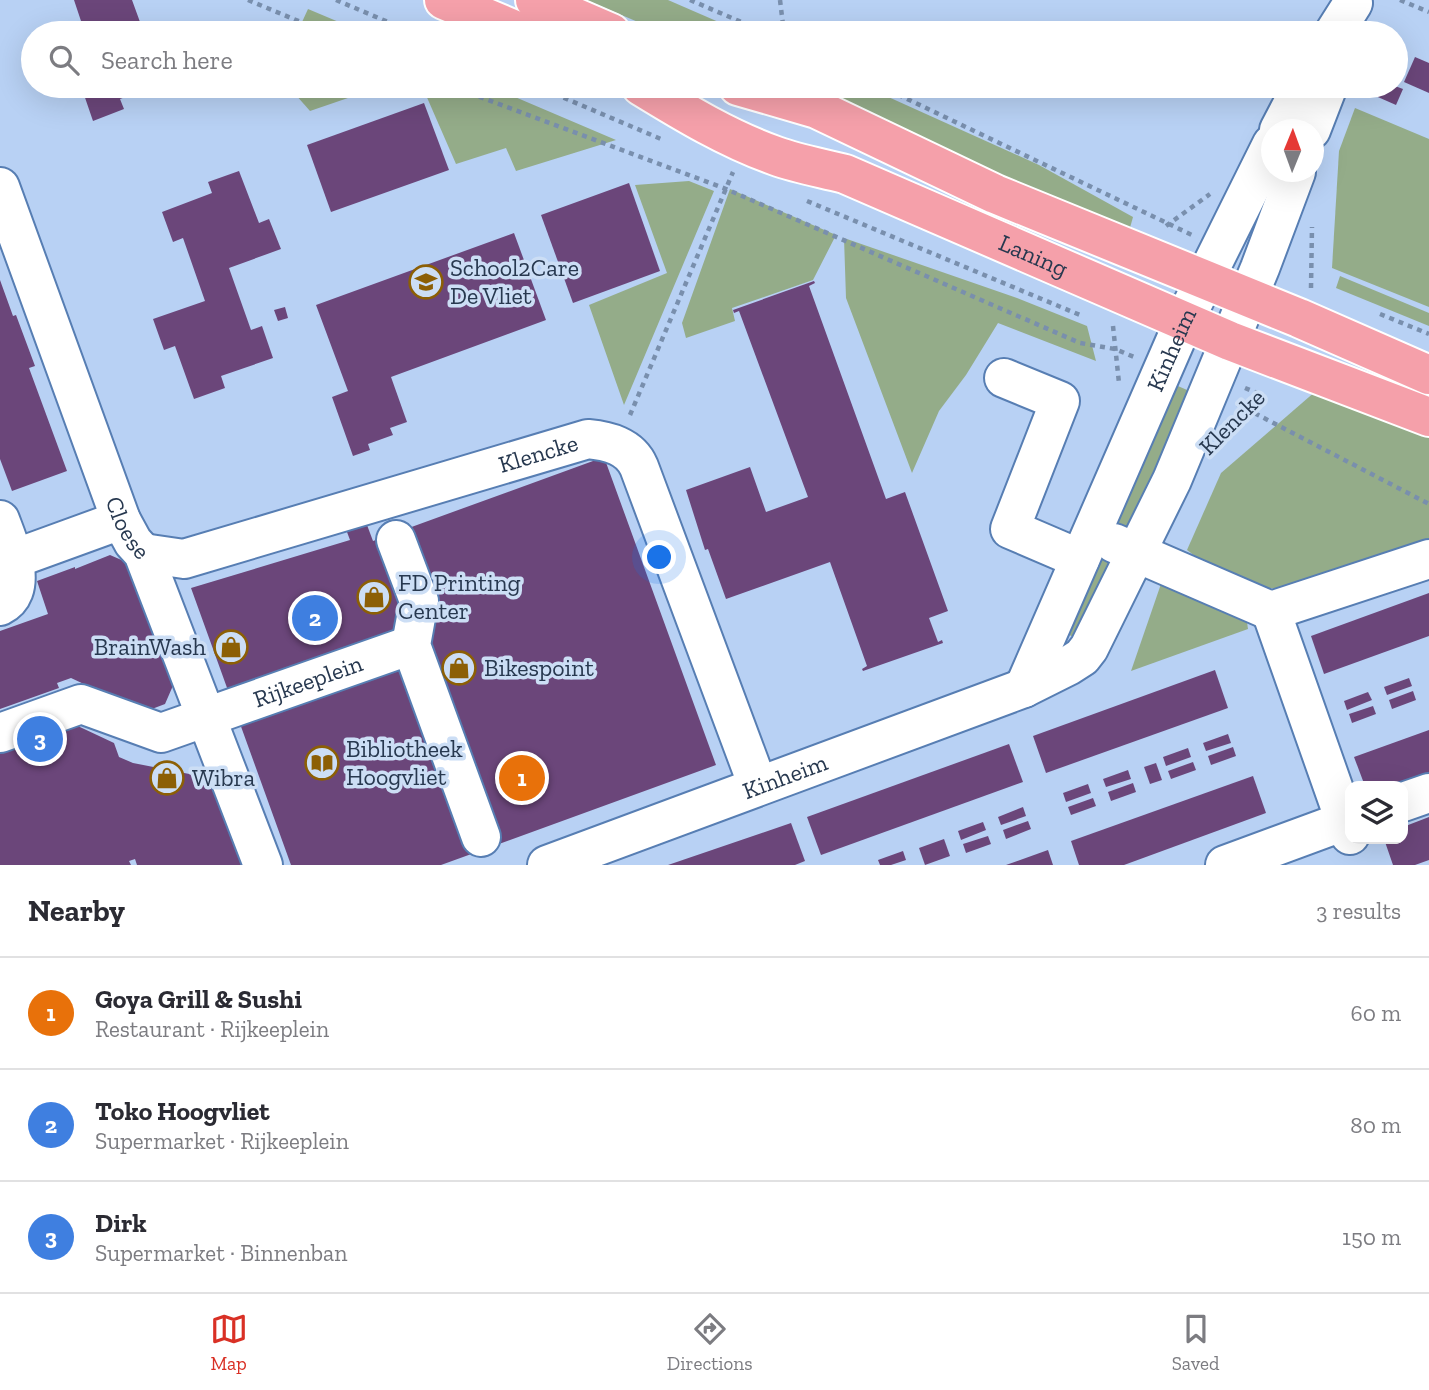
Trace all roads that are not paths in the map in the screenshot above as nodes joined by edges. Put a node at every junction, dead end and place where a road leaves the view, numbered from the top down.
1 (444, 0) edge
2 (535, 0) edge
3 (494, 21) edge
4 (583, 21) edge
5 (661, 98) edge
6 (778, 98) edge
7 (1296, 98) edge
8 (1323, 98) edge
9 (1285, 119) edge
10 (1315, 119) edge
11 (1261, 166) edge
12 (1292, 182) edge
13 (0, 187) edge
14 (1212, 264) junction
15 (1254, 283) junction
16 (1184, 321) junction
17 (1230, 341) junction
18 (1429, 375) edge
19 (1004, 378) dead end
20 (1429, 416) edge
21 (0, 520) edge
22 (121, 520) junction
23 (390, 523) junction
24 (1086, 546) junction
25 (143, 553) junction
26 (1137, 553) junction
27 (1429, 559) edge
28 (7, 562) edge
29 (0, 606) edge
30 (1271, 611) junction
31 (411, 645) junction
32 (1024, 688) junction
33 (207, 717) junction
34 (0, 733) edge
35 (758, 786) junction
36 (1429, 793) edge
37 (1408, 800) edge
38 (1345, 818) edge
39 (1345, 831) edge
40 (1354, 844) edge
41 (486, 853) edge
42 (1279, 856) edge
43 (263, 865) edge
44 (547, 865) edge
45 (1225, 865) edge
46 (1361, 865) edge

1 - 3 main road
2 - 4 main road
5 - 16 main road, Laning
6 - 14 main road, Laning
7 - 9 street
8 - 10 street
11 - 14 street, Kinheim
12 - 15 street
13 - 22 street, Cloese
14 - 15 main road, Laning
14 - 16 street, Kinheim
15 - 17 street
15 - 18 main road, Laning
16 - 17 main road, Laning
16 - 24 street, Kinheim
17 - 20 main road, Laning
17 - 26 street, Kinheim
19 - 24 street
21 - 28 street
22 - 25 street, Cloese
22 - 28 street
23 - 25 street, Klencke
23 - 31 street
23 - 35 street, Klencke
24 - 26 street
24 - 32 street, Kinheim
25 - 33 street, Cloese
26 - 30 street
26 - 32 street, Kinheim
27 - 30 street
28 - 29 street
30 - 38 street
31 - 33 street, Rijkeeplein
31 - 41 street
32 - 35 street, Kinheim
33 - 34 street, Rijkeeplein
33 - 43 street, Cloese
35 - 44 street, Kinheim
36 - 37 street
39 - 42 street
40 - 46 street
42 - 45 street

